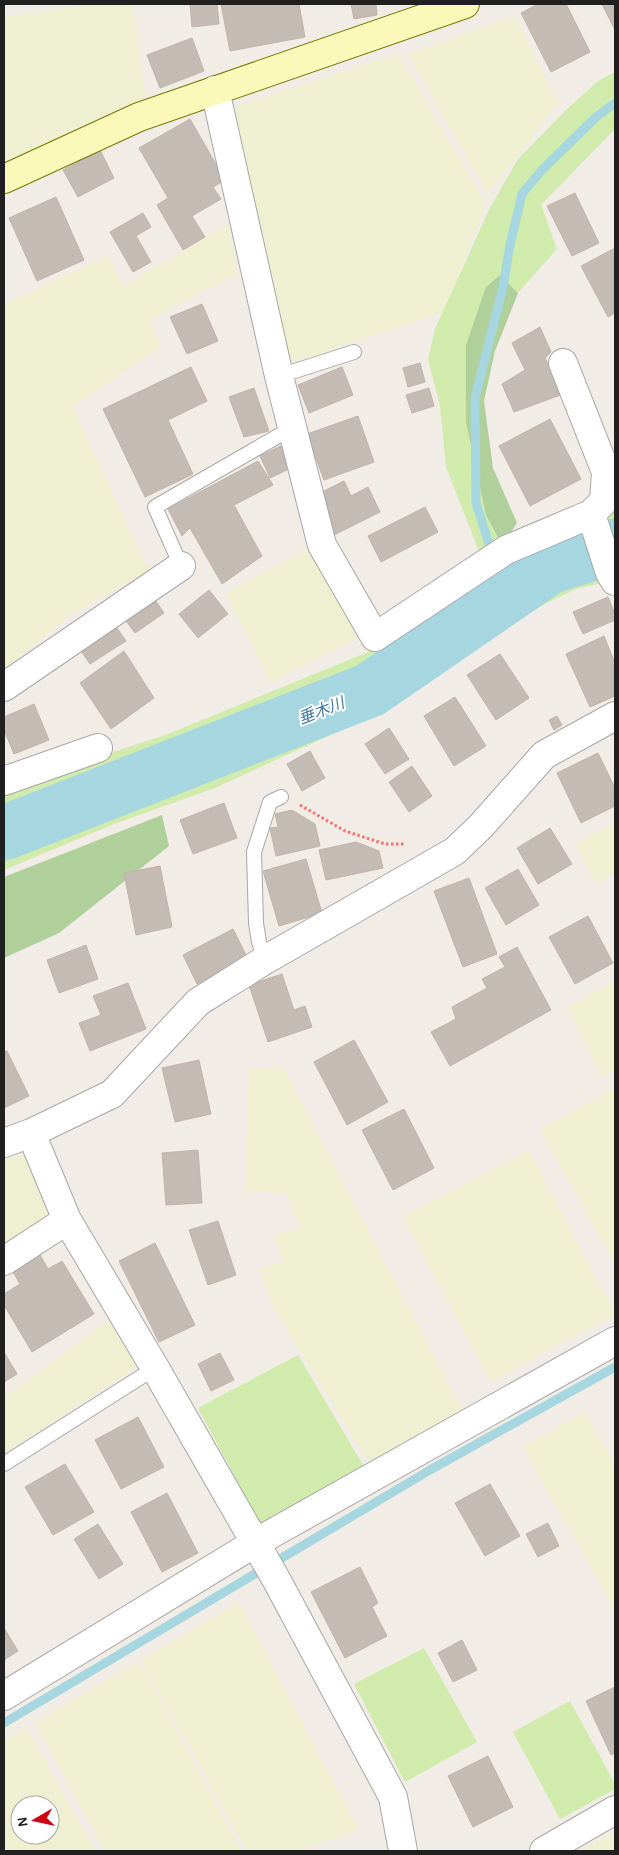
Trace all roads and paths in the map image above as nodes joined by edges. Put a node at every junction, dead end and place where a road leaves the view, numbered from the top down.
1 (466, 4) edge
2 (215, 90) junction
3 (4, 179) edge
4 (354, 352) dead end
5 (563, 363) dead end
6 (279, 376) junction
7 (292, 428) junction
8 (591, 514) junction
9 (181, 566) joint
10 (613, 577) edge
11 (4, 687) edge
12 (615, 716) edge
13 (98, 748) dead end
14 (4, 781) edge
15 (281, 797) joint
16 (413, 844) dead end
17 (266, 960) junction
18 (31, 1132) junction
19 (4, 1143) edge
20 (68, 1220) junction
21 (4, 1261) edge
22 (615, 1342) edge
23 (155, 1368) junction
24 (4, 1464) edge
25 (257, 1546) junction
26 (4, 1696) edge
27 (615, 1810) edge
28 (404, 1851) edge
29 (544, 1851) edge

1 - 2 street
2 - 3 street
2 - 6 street
4 - 6 lane
5 - 8 street
6 - 7 street
7 - 8 street
7 - 9 lane
8 - 10 street
9 - 11 street
12 - 17 street
13 - 14 street
15 - 16 path
15 - 17 lane
17 - 18 street
18 - 19 street
18 - 20 street
20 - 21 street
20 - 23 street
22 - 25 street
23 - 24 lane
23 - 25 street
25 - 26 street
25 - 28 street
27 - 29 street

